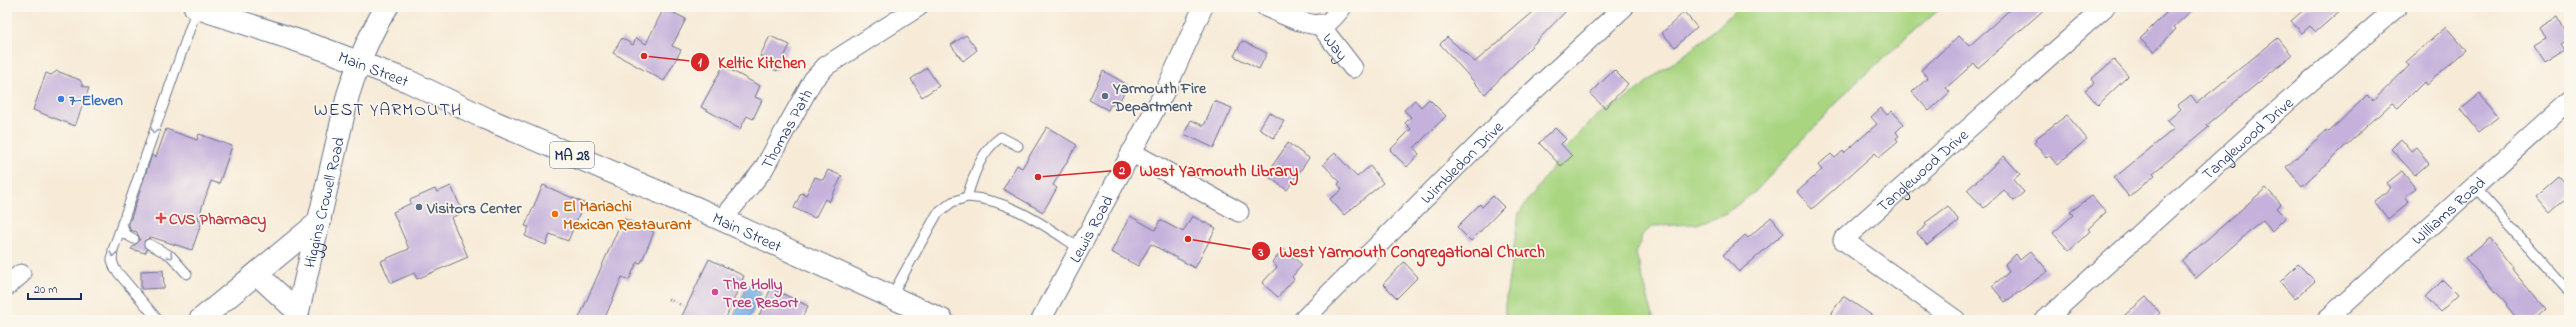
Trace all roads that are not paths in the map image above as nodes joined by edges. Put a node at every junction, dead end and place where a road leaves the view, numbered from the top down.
1 (196, 7) edge
2 (388, 7) edge
3 (918, 7) edge
4 (1203, 7) edge
5 (1266, 7) edge
6 (1342, 7) edge
7 (1624, 7) edge
8 (2104, 7) edge
9 (2397, 7) edge
10 (1319, 24) junction
11 (359, 62) junction
12 (1353, 68) dead end
13 (2569, 101) edge
14 (1018, 146) dead end
15 (1131, 152) junction
16 (2475, 187) junction
17 (967, 197) junction
18 (1238, 212) dead end
19 (722, 220) junction
20 (320, 221) junction
21 (122, 223) junction
22 (134, 239) dead end
23 (149, 244) dead end
24 (1079, 248) junction
25 (186, 274) dead end
26 (257, 274) junction
27 (2569, 292) edge
28 (892, 296) junction
29 (297, 316) edge
30 (158, 320) edge
31 (200, 320) edge
32 (942, 320) edge
33 (1041, 320) edge
34 (1303, 320) edge
35 (1956, 320) edge
36 (2045, 320) edge
37 (2326, 320) edge

1 - 11 main road, Main Street / MA 28
1 -> 21 lane
2 - 11 main road, Higgins Crowell Road
3 - 19 street, Thomas Path
4 - 15 street, Lewis Road
5 - 10 street
6 - 10 street
7 - 34 street, Wimbledon Drive
8 - 35 street, Tanglewood Drive
9 - 36 street, Tanglewood Drive
10 - 12 street, Way
11 - 19 main road, Main Street / MA 28
11 - 20 main road, Higgins Crowell Road
13 - 16 street, Williams Road
14 - 17 lane
15 - 18 street
15 - 24 street, Lewis Road
16 - 27 lane
16 - 37 street, Williams Road
17 - 24 lane
17 - 28 lane
19 - 28 main road, Main Street / MA 28
20 - 26 main road
20 - 29 main road, Higgins Crowell Road
21 - 22 lane
21 -> 30 lane
23 -> 25 lane
24 - 33 street, Lewis Road
26 - 29 main road
26 - 31 main road
28 - 32 main road, Main Street / MA 28

